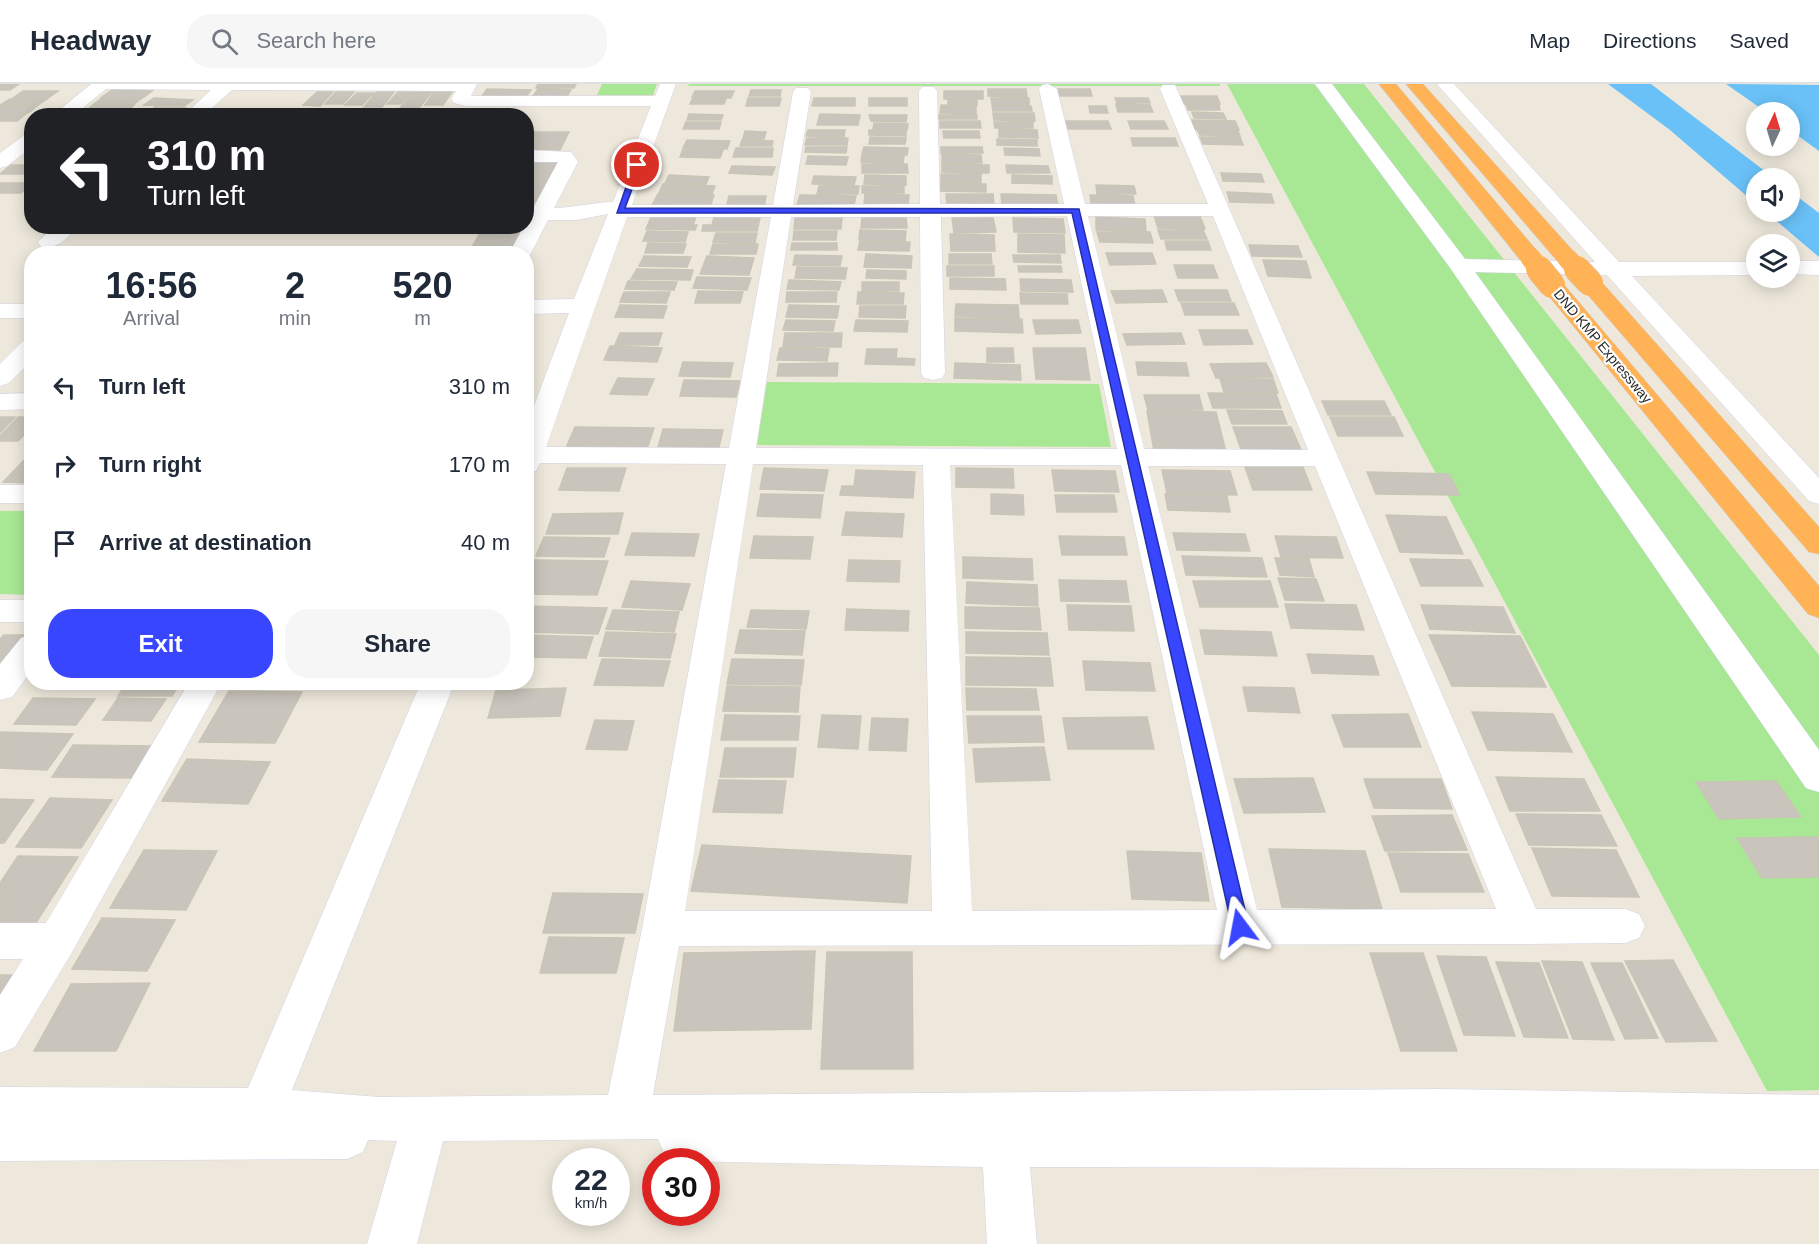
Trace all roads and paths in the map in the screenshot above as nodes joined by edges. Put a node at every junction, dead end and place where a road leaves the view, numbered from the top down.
1 (102, 84) edge
2 (227, 84) edge
3 (588, 84) edge
4 (1323, 84) edge
5 (1387, 84) edge
6 (1414, 84) edge
7 (1445, 84) edge
8 (468, 85) edge
9 (1048, 89) dead end
10 (1169, 89) dead end
11 (928, 91) dead end
12 (802, 92) dead end
13 (665, 93) edge
14 (579, 102) junction
15 (71, 108) edge
16 (201, 108) edge
17 (24, 144) edge
18 (534, 156) edge
19 (0, 162) edge
20 (930, 210) junction
21 (1076, 210) junction
22 (1220, 210) junction
23 (782, 211) junction
24 (619, 213) junction
25 (540, 214) junction
26 (534, 226) edge
27 (58, 234) edge
28 (49, 242) dead end
29 (1460, 266) junction
30 (1746, 268) edge
31 (1800, 268) edge
32 (1819, 268) edge
33 (1622, 269) junction
34 (583, 306) junction
35 (534, 307) edge
36 (0, 311) edge
37 (24, 311) edge
38 (24, 354) edge
39 (933, 372) dead end
40 (0, 378) edge
41 (24, 401) edge
42 (0, 402) edge
43 (534, 446) edge
44 (741, 456) junction
45 (936, 457) junction
46 (1133, 458) junction
47 (1325, 458) junction
48 (534, 460) edge
49 (0, 494) edge
50 (24, 494) edge
51 (1819, 495) edge
52 (1819, 545) edge
53 (1819, 607) edge
54 (24, 611) edge
55 (0, 612) edge
56 (24, 656) edge
57 (0, 688) edge
58 (201, 690) edge
59 (435, 690) edge
60 (1819, 778) edge
61 (1625, 926) dead end
62 (1240, 927) junction
63 (1524, 927) junction
64 (953, 928) junction
65 (662, 929) junction
66 (57, 940) junction
67 (0, 941) edge
68 (0, 1033) edge
69 (0, 1109) edge
70 (261, 1110) junction
71 (626, 1117) junction
72 (1819, 1117) edge
73 (424, 1127) junction
74 (1004, 1129) junction
75 (0, 1138) edge
76 (1819, 1146) edge
77 (392, 1244) edge
78 (1012, 1244) edge

1 - 2 street
1 - 15 street
2 - 8 street
2 - 16 street
3 - 14 street
4 - 29 street
5 - 53 highway, DND KMP Expressway, bridge
6 - 52 highway, DND KMP Expressway, bridge
7 - 33 street
8 - 14 street
9 - 21 street
10 - 22 street
11 - 20 street
12 - 23 street
13 - 14 street
13 - 24 street
17 - 19 street
18 - 25 street
20 - 21 street
20 - 23 street
20 - 39 street
21 - 22 street
21 - 46 street
22 - 47 street
23 - 24 street
23 - 44 street
24 - 25 street
24 - 34 street
25 - 26 street
27 - 28 street
29 - 33 street
29 - 60 street
30 - 33 street
31 - 32 street
33 - 51 street
34 - 35 street
34 - 43 street
36 - 37 street
38 - 40 street
41 - 42 street
44 - 45 street
44 - 48 street
44 - 65 street
45 - 46 street
45 - 64 street
46 - 47 street
46 - 62 street
47 - 63 street
49 - 50 street
54 - 55 street
56 - 57 street
58 - 66 street
59 - 70 street
61 - 63 street
62 - 63 street
62 - 64 street
64 - 65 street
65 - 71 street
66 - 67 street
66 - 68 street
69 - 70 street
70 - 73 street
71 - 73 street
71 - 74 street
72 - 74 street
73 - 74 street
73 - 75 street
73 - 77 street
74 - 76 street
74 - 78 street

